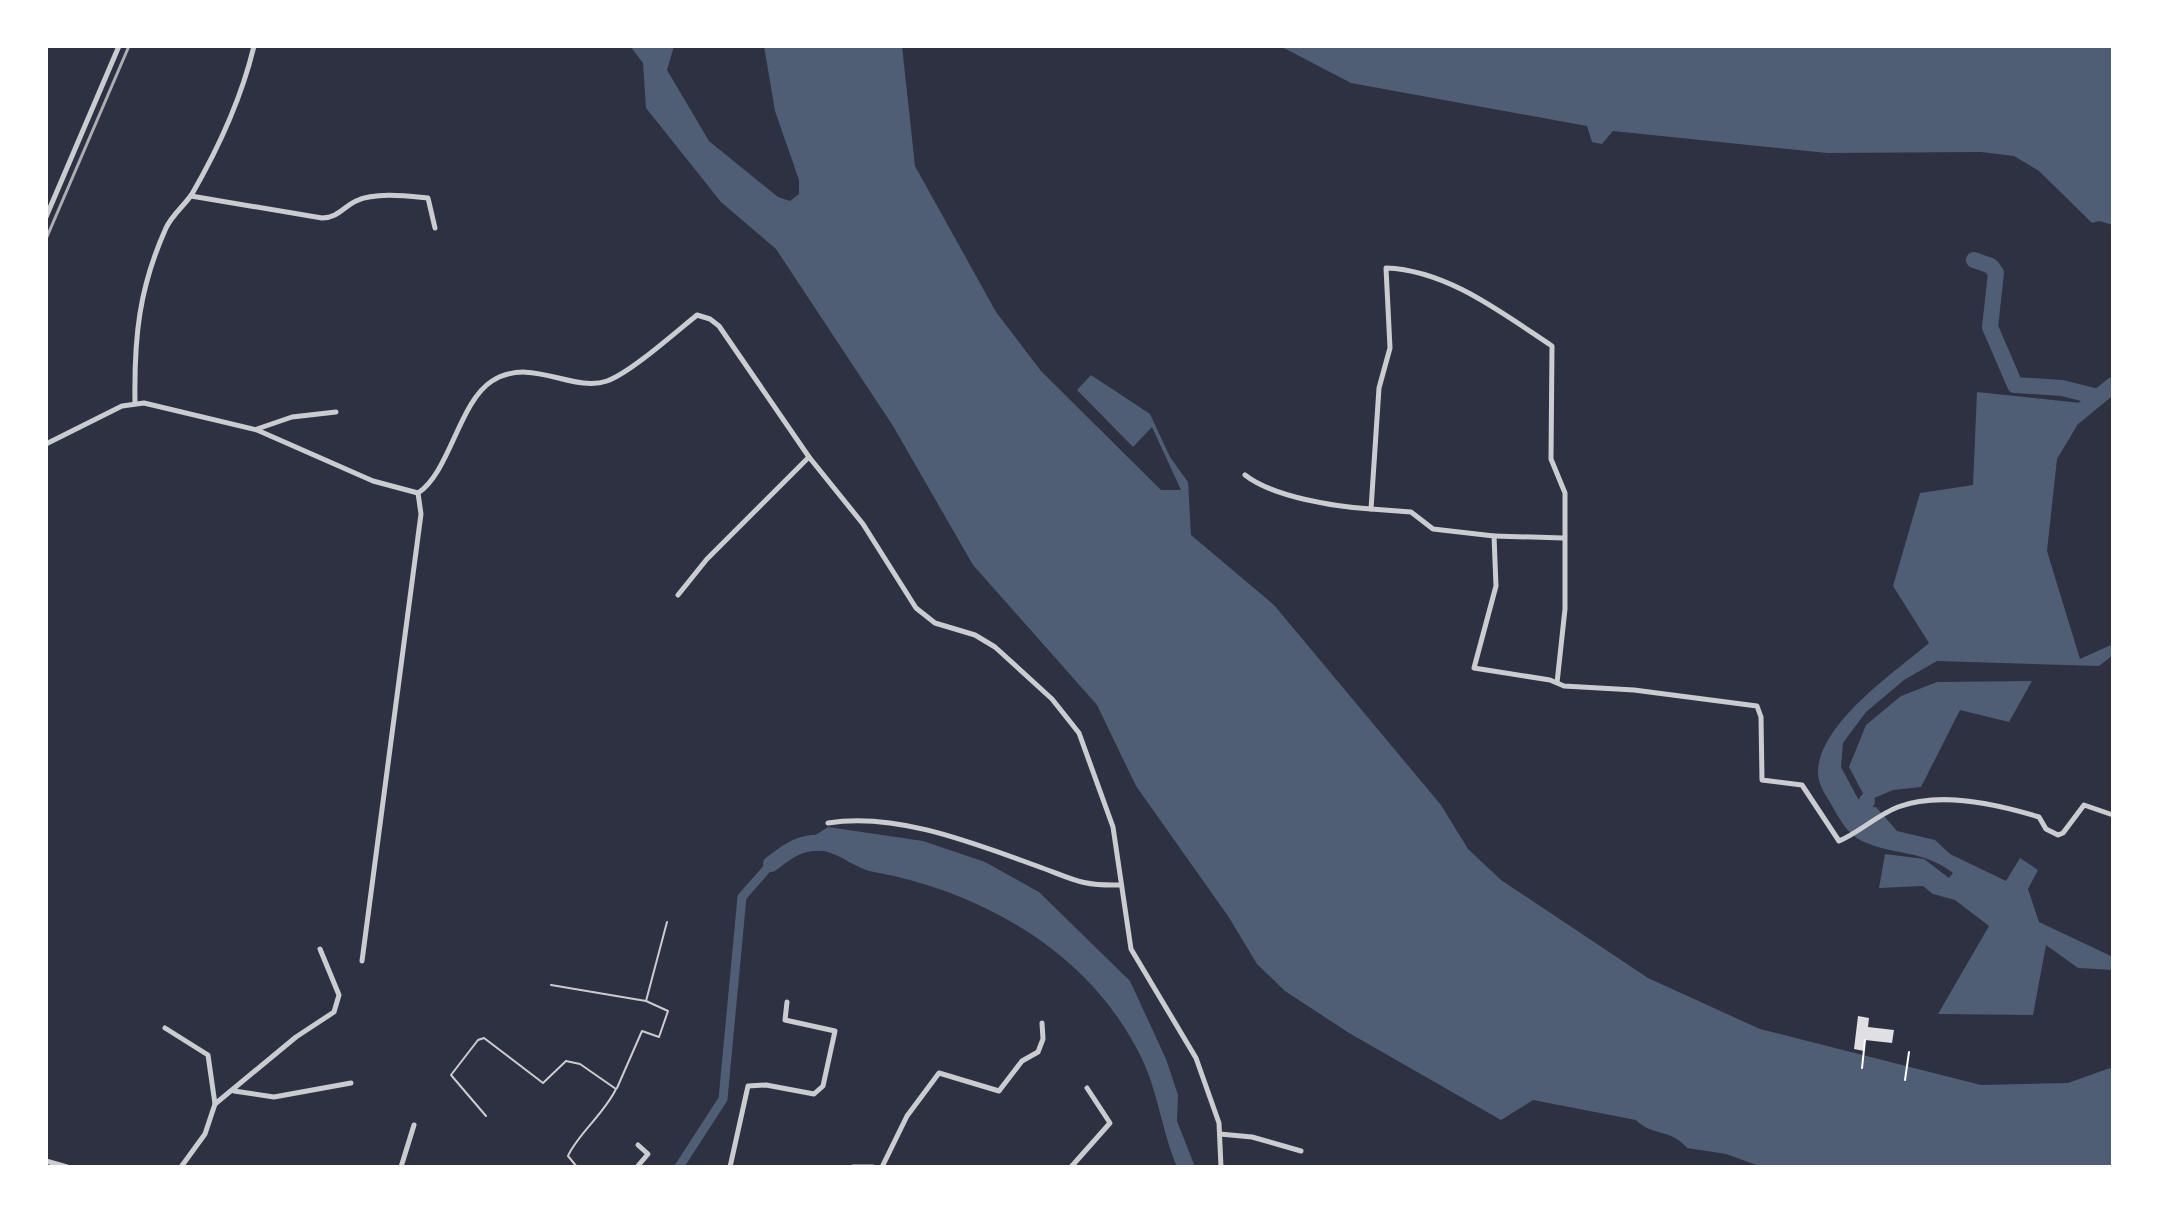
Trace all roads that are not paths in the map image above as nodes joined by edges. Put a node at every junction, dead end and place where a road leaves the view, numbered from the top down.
1 (119, 46) edge
2 (254, 46) edge
3 (191, 196) junction
4 (46, 217) edge
5 (435, 228) dead end
6 (135, 402) junction
7 (336, 412) dead end
8 (257, 430) junction
9 (46, 444) edge
10 (809, 457) junction
11 (1245, 475) dead end
12 (418, 493) junction
13 (1371, 509) junction
14 (1494, 536) junction
15 (1563, 538) junction
16 (678, 595) dead end
17 (1557, 683) junction
18 (2112, 813) edge
19 (828, 823) dead end
20 (1120, 885) junction
21 (667, 922) dead end
22 (320, 949) dead end
23 (362, 961) dead end
24 (551, 985) dead end
25 (646, 1001) junction
26 (787, 1002) dead end
27 (1042, 1023) dead end
28 (165, 1028) dead end
29 (351, 1083) dead end
30 (1087, 1088) dead end
31 (616, 1089) junction
32 (234, 1091) junction
33 (215, 1104) junction
34 (486, 1116) dead end
35 (414, 1125) dead end
36 (1220, 1134) junction
37 (638, 1145) dead end
38 (1301, 1151) dead end
39 (46, 1161) edge
40 (67, 1167) edge
41 (181, 1167) edge
42 (401, 1167) edge
43 (577, 1167) edge
44 (637, 1167) edge
45 (730, 1167) edge
46 (853, 1167) edge
47 (873, 1167) edge
48 (882, 1167) edge
49 (1071, 1167) edge
50 (1221, 1167) edge

1 - 4 street
2 - 3 street
3 - 5 street
3 - 6 street
6 - 8 street
6 - 9 street
7 - 8 street
8 - 12 street
10 - 12 street
10 - 16 street
10 - 20 street
11 - 13 street
12 - 23 street
13 - 14 street
13 - 15 street
14 - 15 street
14 - 17 street
15 - 17 street
17 - 18 street
19 - 20 street
20 - 36 street
21 - 25 lane
22 - 32 street
24 - 25 lane
25 - 31 lane
26 - 45 street
27 - 48 street
28 - 33 street
29 - 32 street
30 - 49 street
31 - 34 lane
31 - 43 lane
32 - 33 street
33 - 41 street
35 - 42 street
36 - 38 street
36 - 50 street
37 - 44 street
39 - 40 street
46 - 47 street

